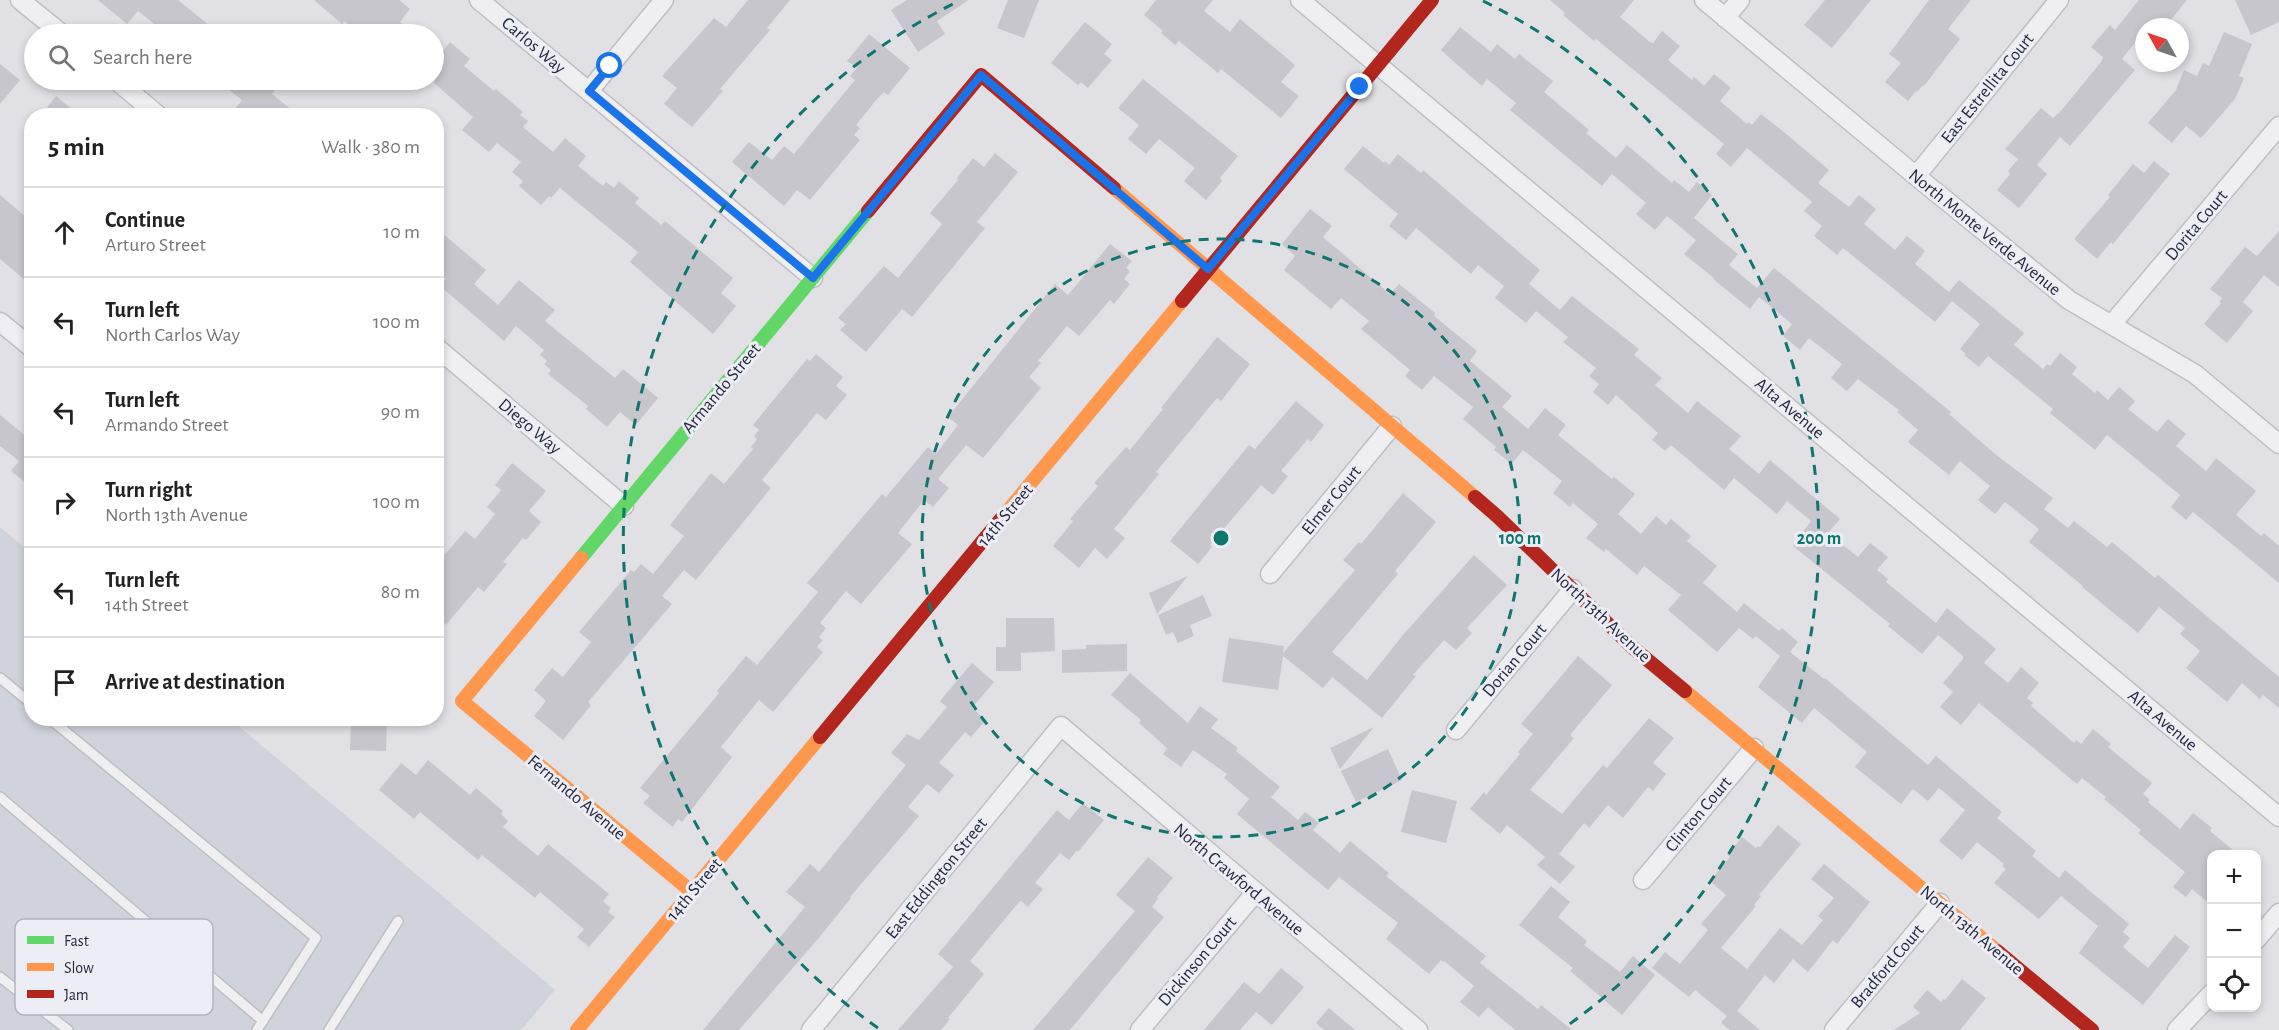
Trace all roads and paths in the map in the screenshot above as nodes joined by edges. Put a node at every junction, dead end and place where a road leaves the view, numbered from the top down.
1 (20, 0) edge
2 (479, 0) edge
3 (664, 0) edge
4 (1300, 0) edge
5 (1432, 0) edge
6 (1704, 0) edge
7 (1740, 0) edge
8 (2059, 0) edge
9 (1725, 18) junction
10 (50, 24) edge
11 (1378, 65) junction
12 (981, 75) joint
13 (128, 90) edge
14 (589, 91) junction
15 (149, 108) edge
16 (2279, 126) edge
17 (1916, 176) junction
18 (1208, 269) junction
19 (813, 278) junction
20 (0, 322) edge
21 (2112, 324) junction
22 (24, 342) edge
23 (444, 354) edge
24 (1392, 426) junction
25 (2279, 444) edge
26 (624, 506) junction
27 (1270, 574) dead end
28 (1573, 590) junction
29 (0, 678) edge
30 (24, 698) edge
31 (462, 701) joint
32 (59, 726) edge
33 (1061, 726) joint
34 (1456, 730) dead end
35 (1754, 748) junction
36 (0, 797) edge
37 (2279, 817) edge
38 (1643, 880) dead end
39 (692, 892) junction
40 (1255, 893) junction
41 (1940, 903) junction
42 (2279, 913) edge
43 (143, 919) edge
44 (398, 921) dead end
45 (2261, 934) edge
46 (0, 977) edge
47 (213, 978) edge
48 (15, 989) edge
49 (2207, 997) edge
50 (49, 1015) edge
51 (263, 1021) junction
52 (68, 1030) edge
53 (257, 1030) edge
54 (329, 1030) edge
55 (577, 1030) edge
56 (811, 1030) edge
57 (1140, 1030) edge
58 (1418, 1030) edge
59 (1834, 1030) edge
60 (2092, 1030) edge
61 (2177, 1030) edge

1 - 10 street
2 - 14 street, Carlos Way
3 - 14 street
4 - 11 street, Alta Avenue
5 - 11 street, 14th Street
6 - 9 street, North Monte Verde Avenue
7 - 9 street
8 - 17 street, East Estrellita Court
9 - 17 street, North Monte Verde Avenue
11 - 18 street, 14th Street
11 - 37 street, Alta Avenue
12 - 18 street, North 13th Avenue
12 - 19 street, Armando Street
13 - 15 street
14 - 19 street, Carlos Way
16 - 21 street, Dorita Court
17 - 21 street, North Monte Verde Avenue
18 - 24 street, North 13th Avenue
18 - 39 street, 14th Street
19 - 26 street, Armando Street
20 - 22 street
21 - 25 street, North Monte Verde Avenue
23 - 26 street, Diego Way
24 - 27 street, Elmer Court
24 - 28 street, North 13th Avenue
26 - 31 street, Armando Street
28 - 34 street, Dorian Court
28 - 35 street, North 13th Avenue
29 - 30 lane
31 - 39 street, Fernando Avenue
32 - 51 lane
33 - 40 street, North Crawford Avenue
33 - 56 street, East Eddington Street
35 - 38 street, Clinton Court
35 - 41 street, North 13th Avenue
36 - 43 lane
39 - 55 street, 14th Street
40 - 57 street, Dickinson Court
40 - 58 street, North Crawford Avenue
41 - 59 street, Bradford Court
41 - 60 street, North 13th Avenue
42 - 45 street
44 - 54 lane
46 - 48 lane
47 - 51 lane
49 - 61 street
50 - 52 lane
51 - 53 lane

